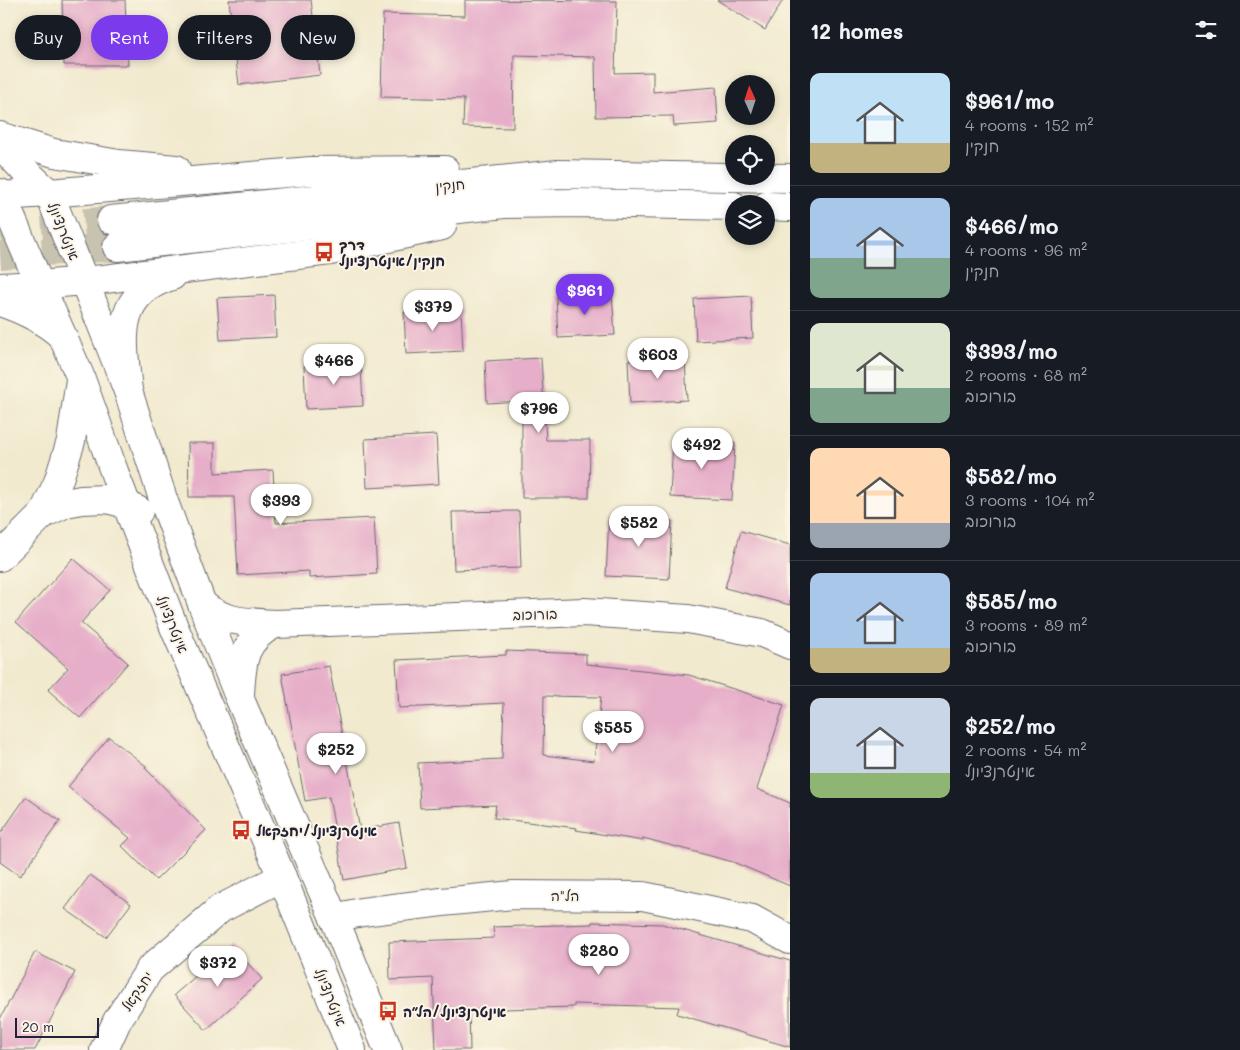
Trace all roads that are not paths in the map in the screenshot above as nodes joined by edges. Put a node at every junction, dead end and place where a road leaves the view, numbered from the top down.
1 (0, 136) edge
2 (0, 144) edge
3 (260, 174) junction
4 (558, 174) junction
5 (790, 178) edge
6 (49, 193) junction
7 (1, 195) edge
8 (577, 203) junction
9 (725, 206) edge
10 (775, 206) edge
11 (790, 207) edge
12 (111, 220) tunnel mouth
13 (117, 247) tunnel mouth
14 (201, 268) junction
15 (84, 281) junction
16 (40, 285) junction
17 (0, 287) edge
18 (0, 302) edge
19 (63, 337) junction
20 (80, 376) junction
21 (128, 391) junction
22 (126, 504) junction
23 (42, 514) junction
24 (0, 557) edge
25 (188, 569) junction
26 (202, 604) junction
27 (276, 624) junction
28 (790, 645) edge
29 (239, 697) junction
30 (282, 877) junction
31 (334, 918) junction
32 (790, 940) edge
33 (104, 1050) edge
34 (352, 1050) edge
35 (388, 1050) edge

1 - 3 street
2 - 6 street
3 - 4 street
3 - 6 street
4 - 5 street, חנקין
4 - 12 street, חנקין
6 - 7 street
6 - 15 street, אינטרנציונל
7 - 16 street, אינטרנציונל
8 - 9 street, חנקין
8 - 13 street, חנקין
8 - 14 street
10 - 11 street
14 - 15 street
14 - 21 street
15 - 16 street
15 - 21 street, אינטרנציונל
16 - 17 street
16 - 19 street, אינטרנציונל
18 - 19 street
19 - 20 street, אינטרנציונל
20 - 22 street, אינטרנציונל
20 - 23 street
21 - 25 street, אינטרנציונל
22 - 23 street
22 - 25 street
22 - 30 street, אינטרנציונל
23 - 24 street
25 - 26 street, אינטרנציונל
26 - 27 street, בורוכוב
26 - 29 street, אינטרנציונל
27 - 28 street, בורוכוב
27 - 29 street
29 - 31 street, אינטרנציונל
30 - 33 street, יחזקאל
30 - 34 street, אינטרנציונל
31 - 32 street, הל"ה
31 - 35 street, אינטרנציונל

